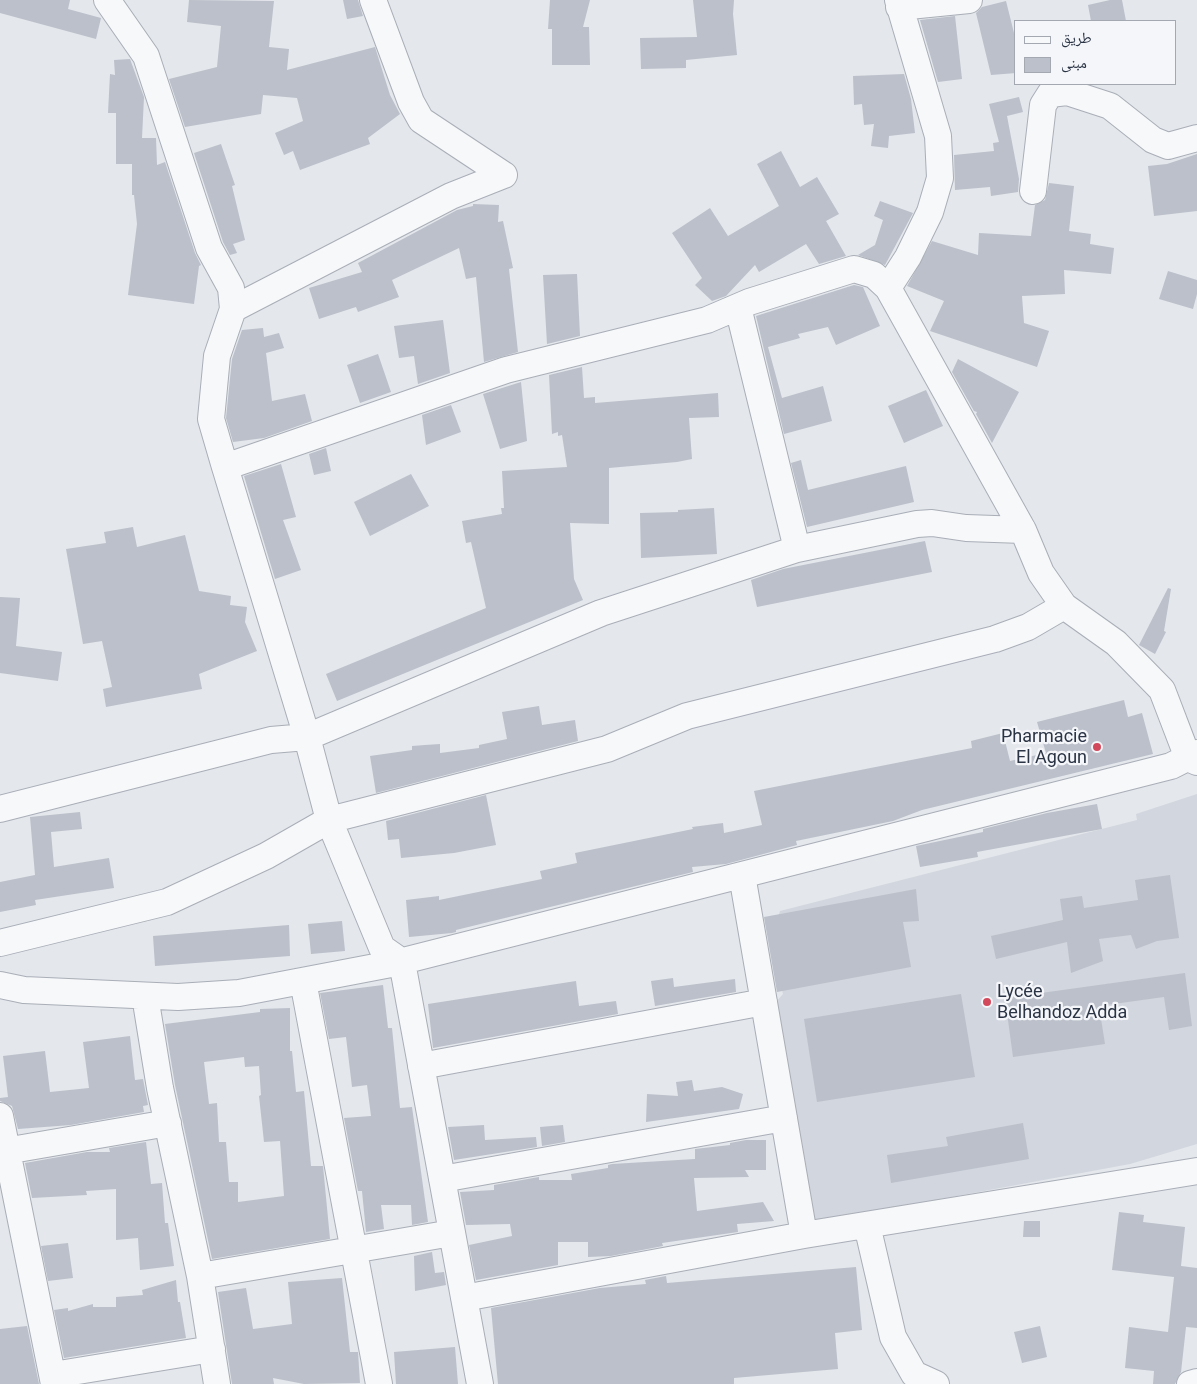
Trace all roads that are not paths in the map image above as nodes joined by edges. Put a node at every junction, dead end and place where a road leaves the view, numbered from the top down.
1 (107, 0) edge
2 (373, 0) edge
3 (969, 0) edge
4 (898, 3) edge
5 (1197, 138) edge
6 (1033, 191) dead end
7 (888, 288) junction
8 (738, 307) junction
9 (233, 309) junction
10 (224, 467) junction
11 (1023, 530) junction
12 (796, 549) junction
13 (1064, 606) junction
14 (307, 737) junction
15 (1194, 758) edge
16 (0, 809) edge
17 (330, 820) junction
18 (742, 875) junction
19 (0, 943) edge
20 (402, 962) junction
21 (304, 980) junction
22 (0, 985) edge
23 (145, 996) junction
24 (764, 1002) junction
25 (422, 1066) junction
26 (0, 1116) edge
27 (784, 1118) junction
28 (168, 1123) junction
29 (4, 1151) edge
30 (1197, 1171) edge
31 (442, 1179) junction
32 (868, 1225) junction
33 (452, 1233) junction
34 (804, 1235) junction
35 (354, 1250) junction
36 (200, 1276) junction
37 (464, 1298) junction
38 (212, 1349) junction
39 (53, 1380) edge
40 (1197, 1382) edge
41 (217, 1384) edge
42 (379, 1384) edge
43 (480, 1384) edge
44 (936, 1384) edge
45 (1190, 1384) edge

1 - 9 street
2 - 9 street
3 - 4 street
4 - 7 street
5 - 6 street
7 - 8 street
7 - 11 street
8 - 10 street
8 - 12 street
9 - 10 street
10 - 14 street
11 - 12 street
11 - 13 street
12 - 14 street
13 - 15 street
13 - 17 street
14 - 16 street
14 - 17 street
15 - 18 street
17 - 19 street
17 - 20 street
18 - 20 street
18 - 24 street
20 - 21 street
20 - 25 street
21 - 23 street
21 - 35 street
22 - 23 street
23 - 28 street
24 - 25 street
24 - 27 street
25 - 31 street
26 - 29 street
27 - 31 street
27 - 34 street
28 - 29 street
28 - 36 street
29 - 39 street
30 - 32 street
31 - 33 street
32 - 34 street
32 - 44 street
33 - 35 street
33 - 37 street
34 - 37 street
35 - 36 street
35 - 42 street
36 - 38 street
37 - 43 street
38 - 39 street
38 - 41 street
40 - 45 street

